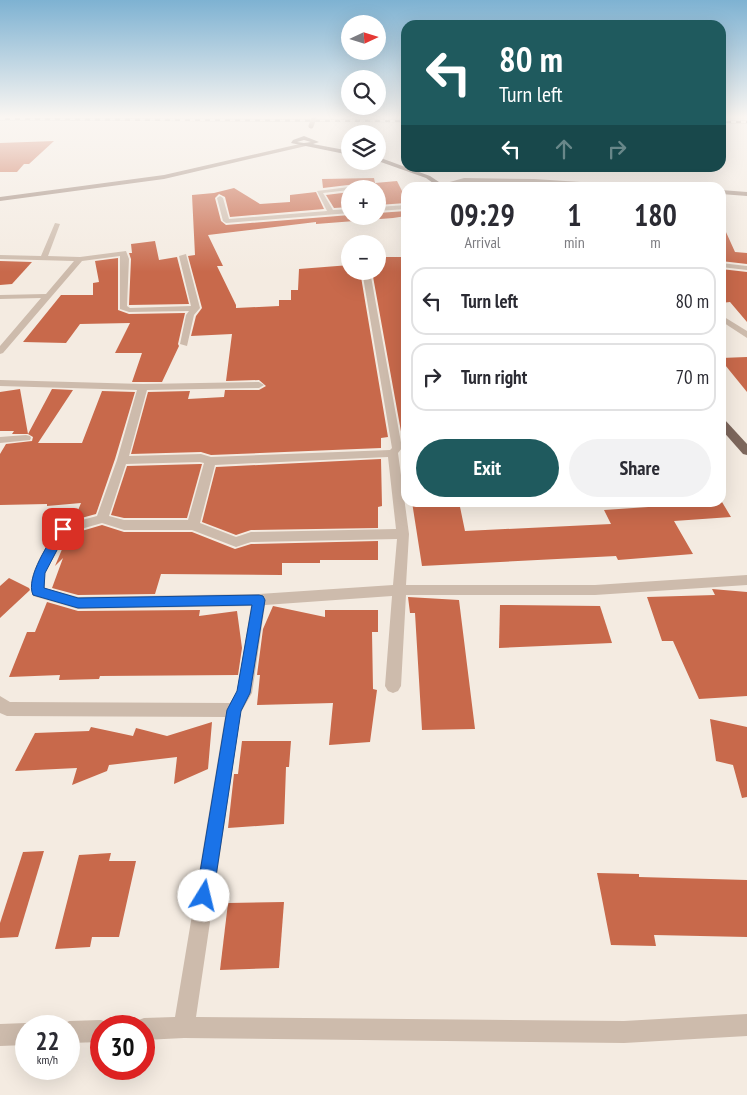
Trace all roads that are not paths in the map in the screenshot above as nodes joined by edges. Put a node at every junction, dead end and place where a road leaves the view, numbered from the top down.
1 (198, 169) edge
2 (200, 169) edge
3 (187, 172) junction
4 (404, 172) edge
5 (414, 172) edge
6 (432, 182) edge
7 (436, 182) edge
8 (457, 182) edge
9 (513, 182) edge
10 (341, 190) edge
11 (726, 192) edge
12 (747, 194) edge
13 (220, 198) dead end
14 (0, 199) edge
15 (401, 207) edge
16 (386, 208) edge
17 (341, 212) edge
18 (331, 213) junction
19 (57, 224) dead end
20 (183, 256) dead end
21 (0, 257) edge
22 (44, 258) junction
23 (80, 259) junction
24 (726, 266) edge
25 (747, 268) edge
26 (368, 280) edge
27 (0, 296) edge
28 (46, 296) junction
29 (196, 308) junction
30 (726, 320) edge
31 (747, 335) edge
32 (184, 344) dead end
33 (2, 346) edge
34 (0, 383) edge
35 (259, 385) dead end
36 (143, 387) junction
37 (726, 428) edge
38 (26, 438) dead end
39 (0, 440) edge
40 (747, 452) edge
41 (394, 453) junction
42 (122, 460) junction
43 (210, 461) junction
44 (102, 519) junction
45 (192, 525) junction
46 (403, 534) junction
47 (747, 580) edge
48 (400, 590) junction
49 (259, 600) junction
50 (393, 686) dead end
51 (0, 703) edge
52 (234, 710) junction
53 (747, 1026) edge
54 (184, 1027) junction
55 (155, 1028) edge
56 (15, 1035) edge
57 (0, 1036) edge

1 - 3 street
2 - 3 street
3 - 14 street
4 - 6 main road
5 - 7 main road
8 - 9 street
10 - 18 street
11 - 12 street
13 - 18 street
15 - 16 street
17 - 18 street
19 - 22 street
20 - 29 street
21 - 22 street
22 - 23 street
23 - 28 street
23 - 29 street
24 - 25 street
26 - 41 street
27 - 28 street
28 - 33 street
29 - 32 street
30 - 31 street
34 - 36 street
35 - 36 street
36 - 42 street
37 - 40 main road
38 - 39 street
41 - 43 street
41 - 46 street
42 - 43 street
42 - 44 street
43 - 45 street
44 - 45 street
44 - 49 street
45 - 46 street
46 - 48 street
47 - 48 street
48 - 49 street
48 - 50 street
49 - 52 street
51 - 52 street
52 - 54 street
53 - 54 street
54 - 55 street
56 - 57 street

